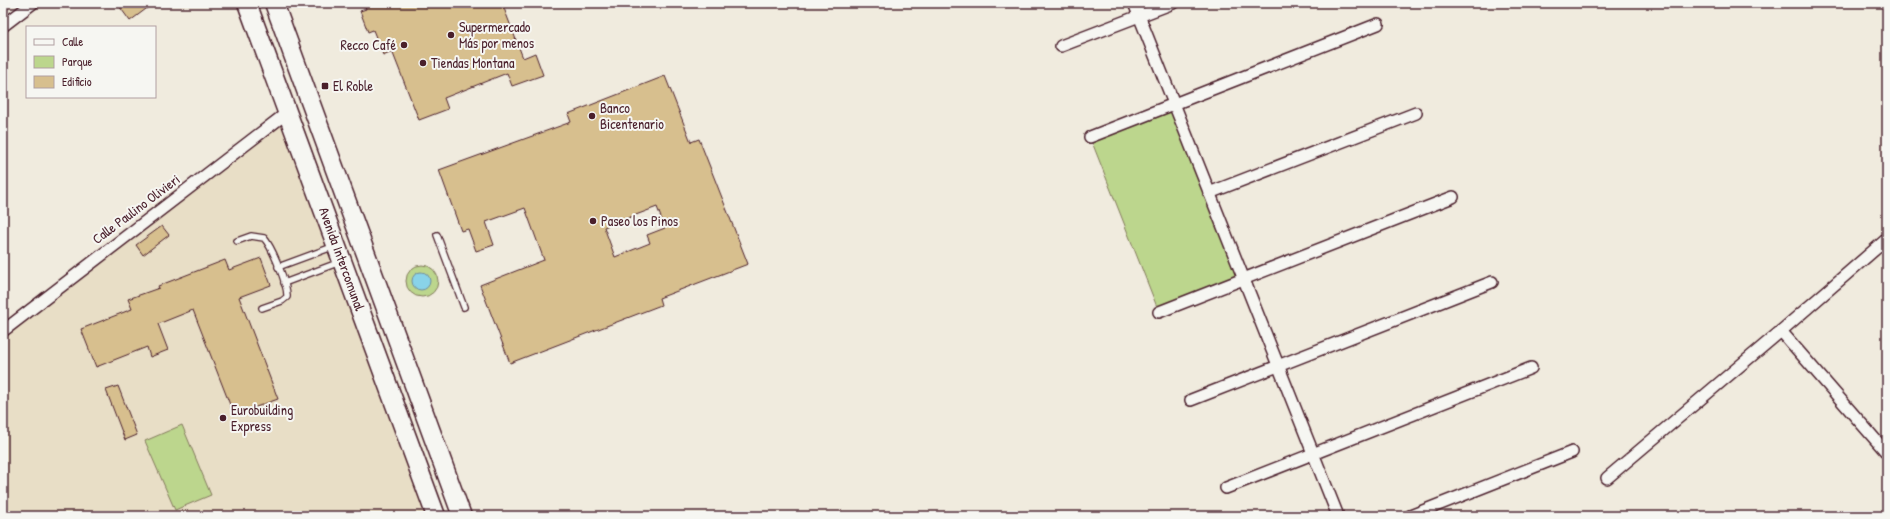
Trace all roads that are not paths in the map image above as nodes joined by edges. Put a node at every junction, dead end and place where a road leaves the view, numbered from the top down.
1 (33, 3) edge
2 (248, 3) edge
3 (274, 3) edge
4 (1134, 3) edge
5 (1173, 3) edge
6 (1139, 16) junction
7 (1378, 24) dead end
8 (3, 26) edge
9 (1061, 46) dead end
10 (1174, 104) junction
11 (288, 112) junction
12 (1416, 113) dead end
13 (1090, 137) dead end
14 (1209, 193) junction
15 (1453, 197) dead end
16 (437, 235) dead end
17 (1887, 239) edge
18 (237, 241) dead end
19 (340, 253) junction
20 (278, 267) junction
21 (1244, 279) junction
22 (1492, 282) dead end
23 (284, 283) junction
24 (464, 307) dead end
25 (262, 308) dead end
26 (1159, 312) dead end
27 (3, 331) edge
28 (1781, 331) junction
29 (1277, 365) junction
30 (1531, 368) dead end
31 (1191, 400) dead end
32 (1572, 452) dead end
33 (1887, 453) edge
34 (1313, 454) junction
35 (1607, 478) dead end
36 (1226, 488) dead end
37 (436, 516) edge
38 (462, 516) edge
39 (1338, 516) edge
40 (1410, 516) edge

1 - 8 street
2 - 11 main road, Avenida Intercomunal
3 - 38 main road, Avenida Intercomunal
4 - 6 street
5 - 6 street
6 - 9 street
6 - 10 street
7 - 10 street
10 - 13 street
10 - 14 street
11 - 19 main road, Avenida Intercomunal
11 - 27 street, Calle Paulino Olivieri
12 - 14 street
14 - 21 street
15 - 21 street
16 - 24 lane
17 - 28 street
18 - 20 lane
19 - 20 lane
19 - 23 lane
19 - 37 main road, Avenida Intercomunal
20 - 23 lane
21 - 26 street
21 - 29 street
22 - 29 street
23 - 25 lane
28 - 33 street
28 - 35 street
29 - 31 street
29 - 34 street
30 - 34 street
32 - 40 street
34 - 36 street
34 - 39 street

